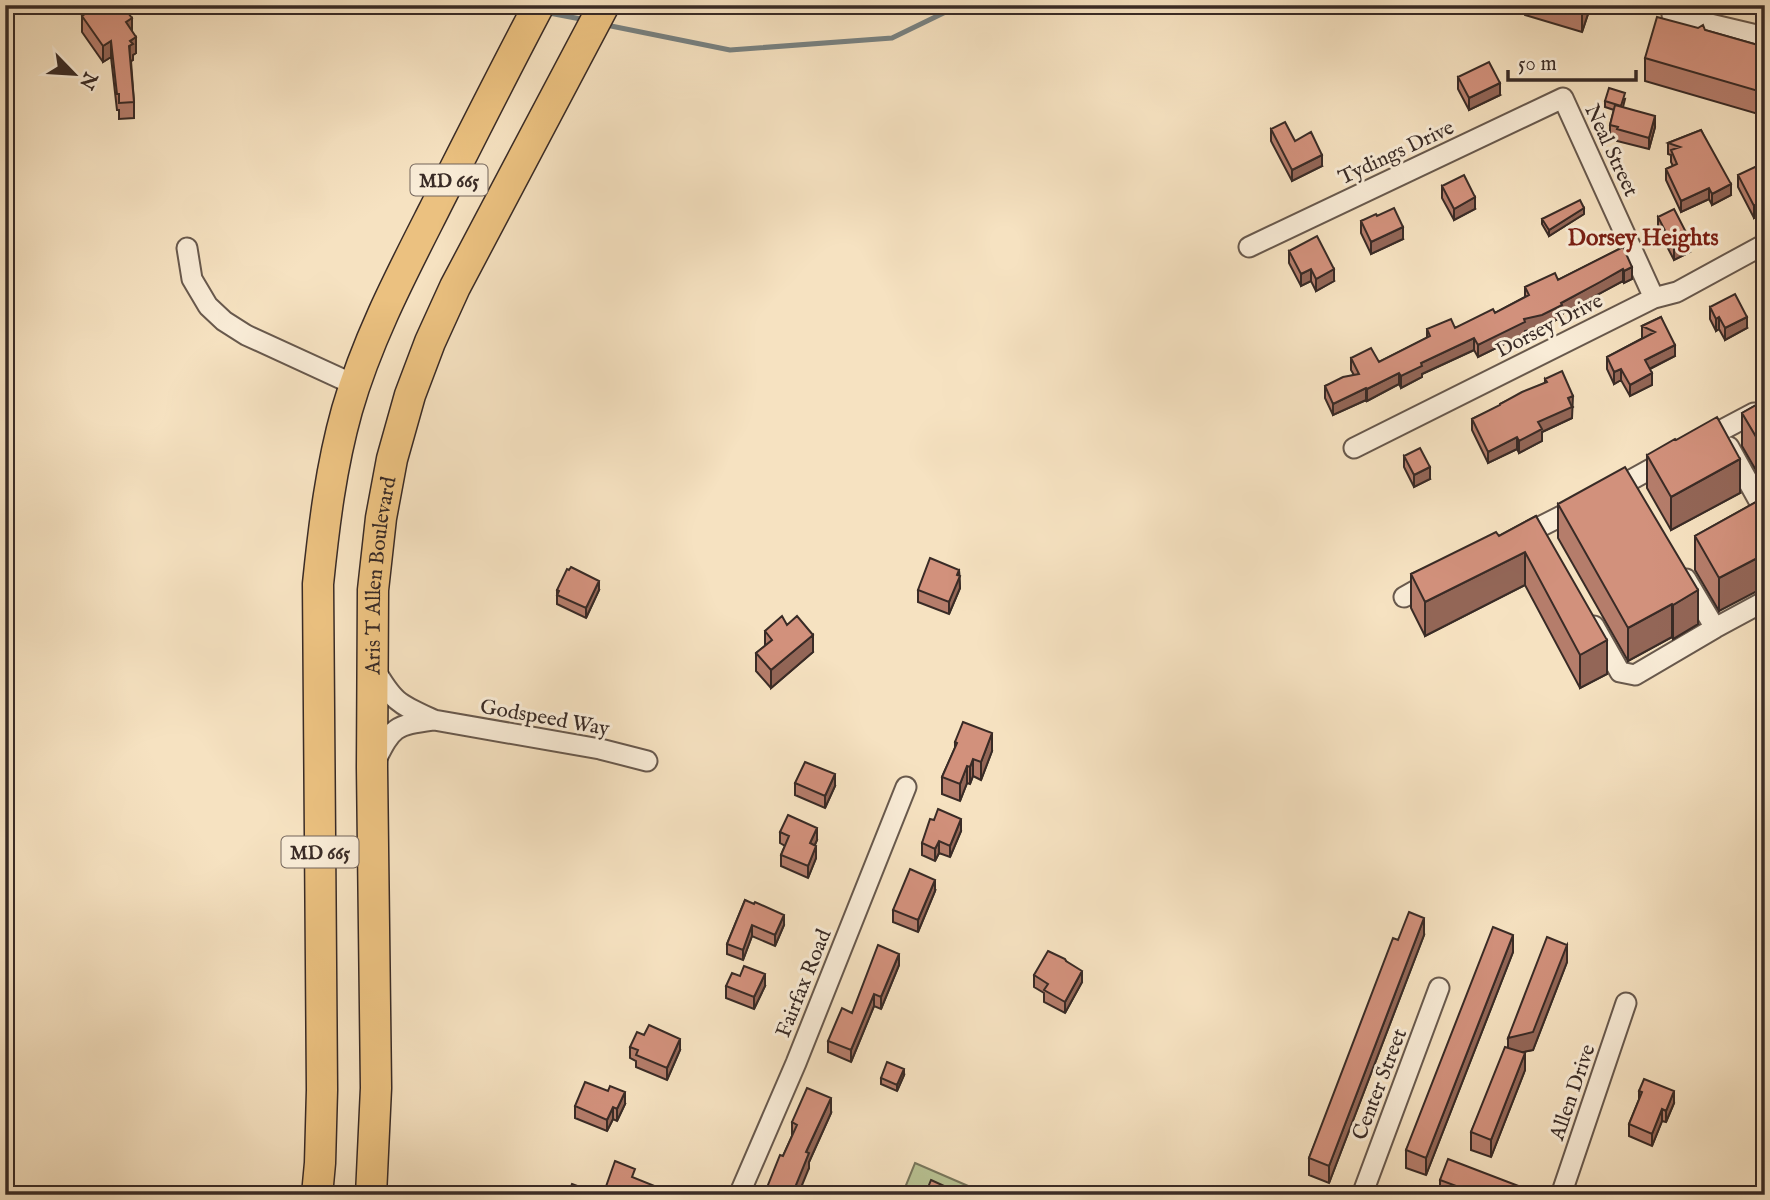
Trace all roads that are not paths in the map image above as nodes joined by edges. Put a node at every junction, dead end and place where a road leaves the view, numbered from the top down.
1 (539, 5) edge
2 (604, 5) edge
3 (1672, 15) dead end
4 (1765, 37) edge
5 (1563, 98) joint
6 (1765, 244) edge
7 (1249, 247) dead end
8 (187, 248) dead end
9 (1654, 298) junction
10 (355, 385) junction
11 (1765, 414) edge
12 (1720, 431) junction
13 (1354, 448) dead end
14 (1765, 512) edge
15 (1502, 546) edge
16 (1675, 560) edge
17 (1454, 570) edge
18 (1404, 597) dead end
19 (1765, 601) edge
20 (1586, 612) edge
21 (1715, 628) junction
22 (373, 667) junction
23 (435, 720) junction
24 (647, 761) dead end
25 (372, 767) junction
26 (906, 788) dead end
27 (1439, 988) dead end
28 (1626, 1003) dead end
29 (317, 1195) edge
30 (372, 1195) edge
31 (739, 1195) edge
32 (1362, 1195) edge
33 (1561, 1195) edge

1 - 10 main road, MD 665
2 - 22 main road, Aris T Allen Boulevard / MD 665
3 - 4 street
5 - 7 street, Tydings Drive
5 - 9 street, Neal Street
6 - 9 street, Dorsey Drive
8 - 10 street
9 - 13 street, Dorsey Drive
10 - 29 main road, MD 665
11 - 12 street
12 - 14 street
12 - 15 street
16 - 21 street
17 - 18 street
19 - 21 street
20 - 21 street
22 - 23 street, Godspeed Way
22 - 25 main road, Aris T Allen Boulevard / MD 665
23 - 24 street, Godspeed Way
23 - 25 street, Godspeed Way
25 - 30 main road, Aris T Allen Boulevard / MD 665
26 - 31 street, Fairfax Road
27 - 32 street, Center Street
28 - 33 street, Allen Drive

